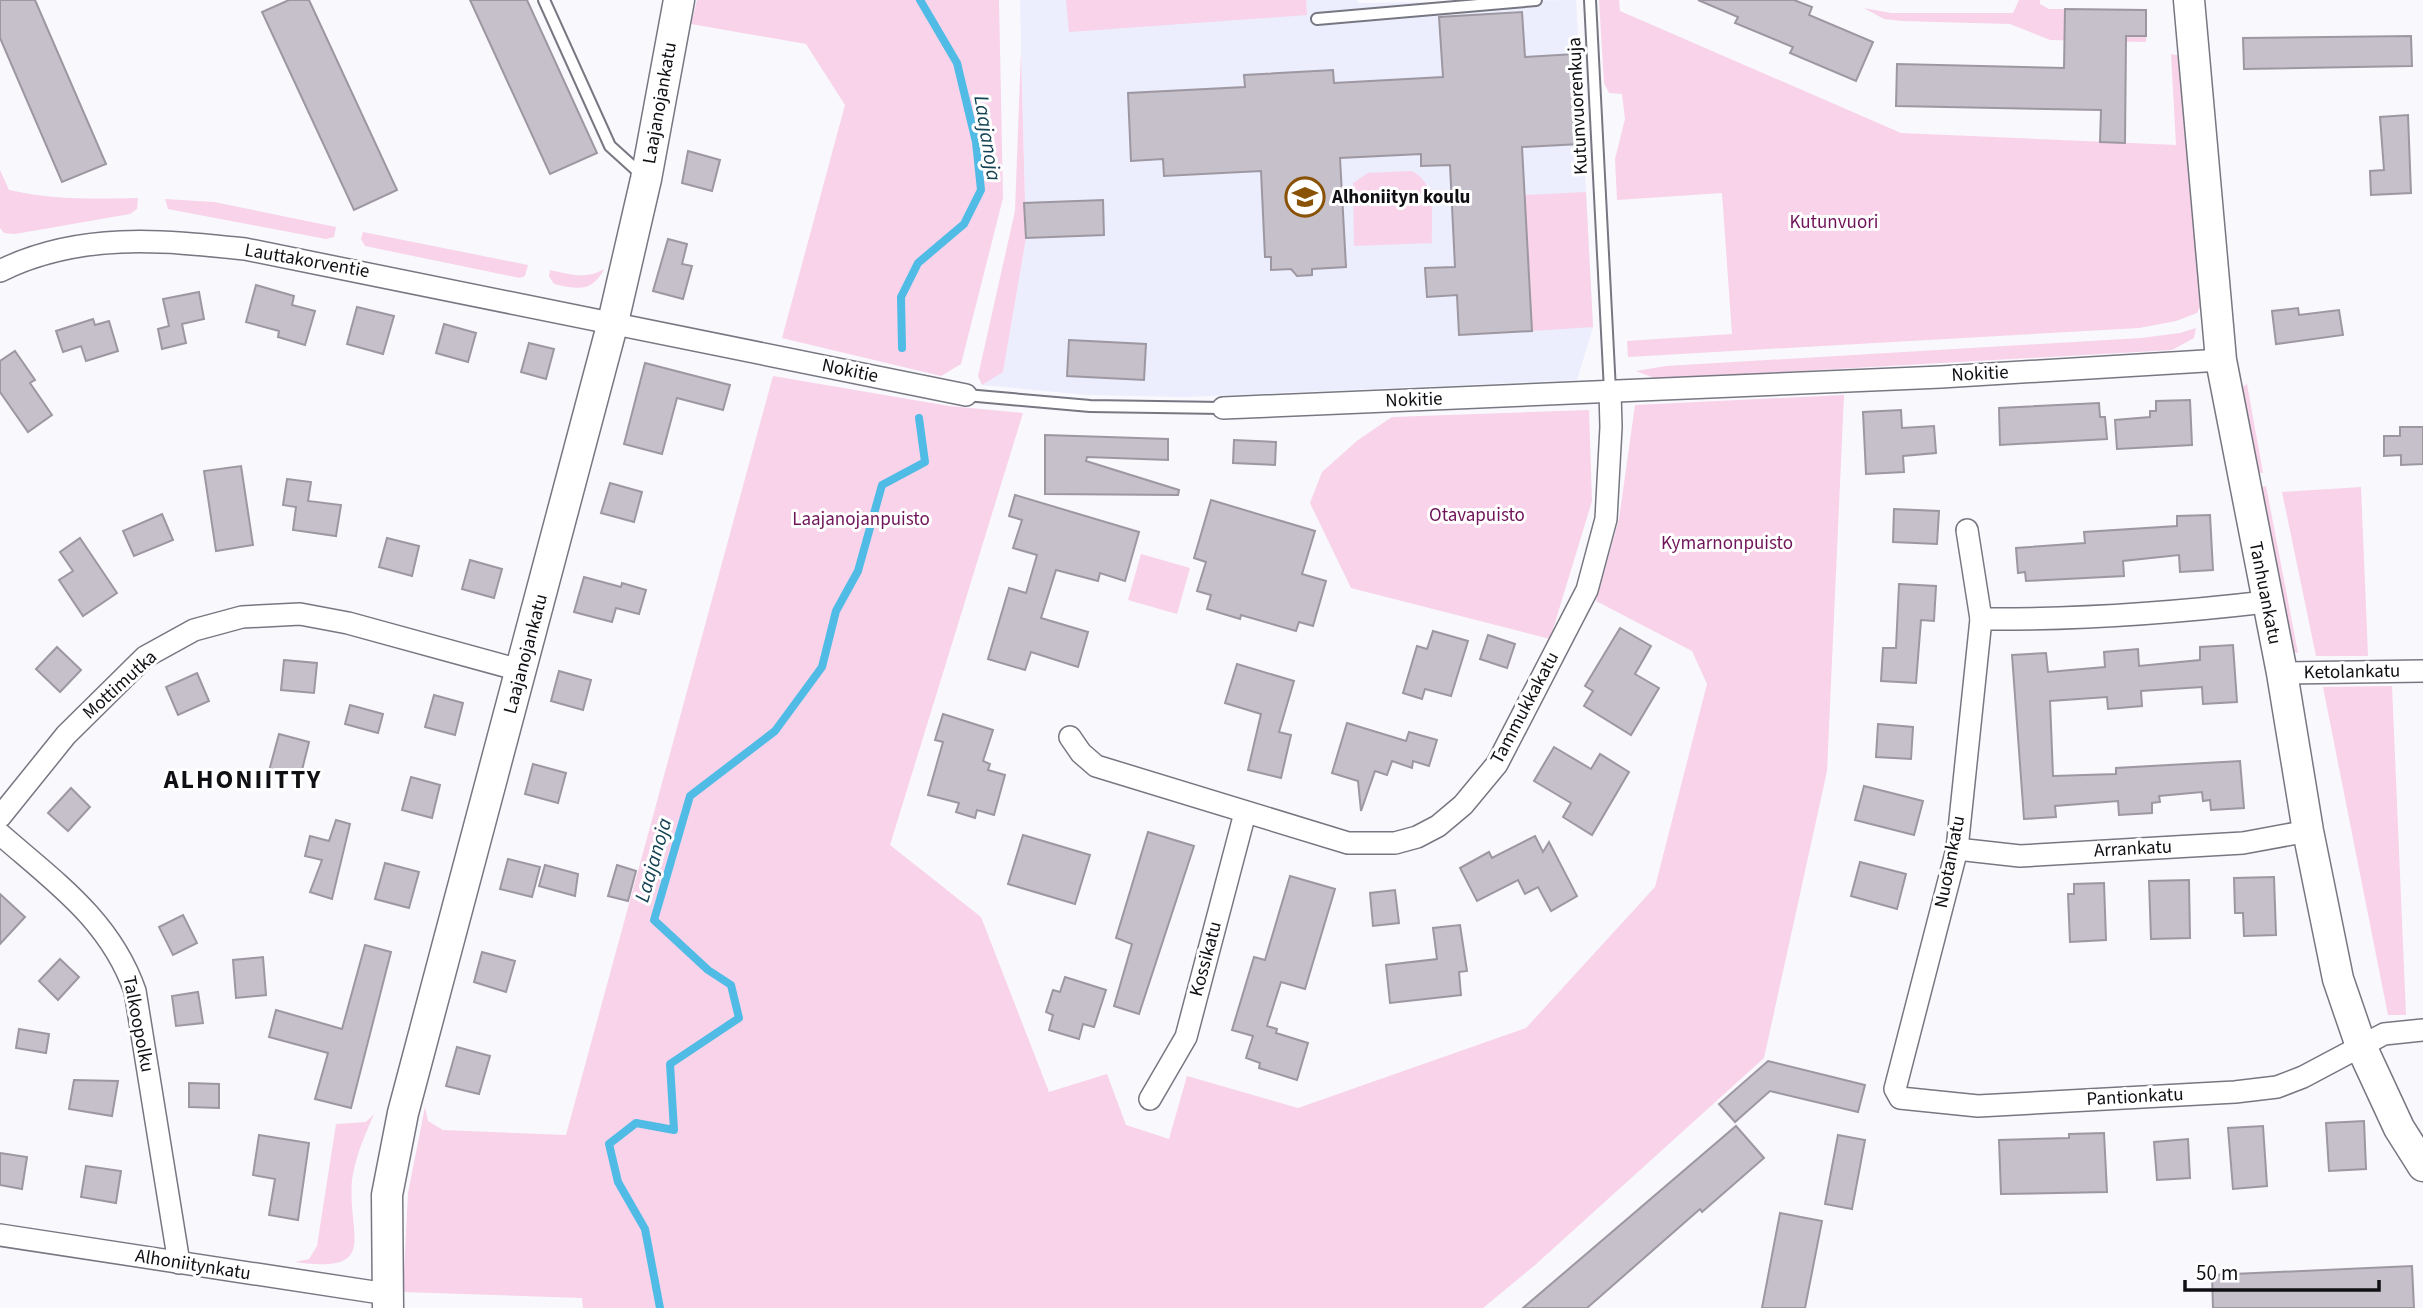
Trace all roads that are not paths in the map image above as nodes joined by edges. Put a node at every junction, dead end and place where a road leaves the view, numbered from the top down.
1 (544, 0) edge
2 (679, 0) edge
3 (1536, 0) edge
4 (1590, 0) edge
5 (2189, 0) edge
6 (1317, 19) dead end
7 (646, 179) junction
8 (0, 271) edge
9 (613, 323) junction
10 (2221, 360) junction
11 (1610, 391) junction
12 (966, 395) joint
13 (1223, 408) joint
14 (1967, 530) dead end
15 (2266, 601) junction
16 (1981, 619) junction
17 (523, 671) junction
18 (2423, 671) edge
19 (2282, 673) junction
20 (1070, 737) dead end
21 (1245, 813) junction
22 (0, 817) edge
23 (2308, 831) junction
24 (0, 834) edge
25 (1957, 849) junction
26 (2423, 1030) edge
27 (2361, 1046) junction
28 (1900, 1098) joint
29 (1150, 1099) dead end
30 (2423, 1166) edge
31 (0, 1235) edge
32 (179, 1263) junction
33 (387, 1301) edge

1 - 7 lane
2 - 7 street, Laajanojankatu
3 - 6 lane
4 - 11 lane, Kutunvuorenkuja
5 - 10 street, Tanhuankatu
7 - 9 street, Laajanojankatu
8 - 9 street, Lauttakorventie
9 - 12 street, Nokitie
9 - 17 street, Laajanojankatu
10 - 11 street, Nokitie
10 - 15 street, Tanhuankatu
11 - 13 street, Nokitie
11 - 21 street, Tammukkakatu
12 - 13 lane, Nokitie
14 - 16 street, Nuotankatu
15 - 16 street
15 - 19 street, Tanhuankatu
16 - 25 street, Nuotankatu
17 - 22 street, Mottimutka
17 - 33 street, Laajanojankatu
18 - 19 street, Ketolankatu
19 - 23 street, Tanhuankatu
20 - 21 street, Tammukkakatu
21 - 29 street, Kossikatu
23 - 25 street, Arrankatu
23 - 27 street, Tanhuankatu
24 - 32 street, Talkoopolku
25 - 28 street, Nuotankatu
26 - 27 street, Pantionkatu
27 - 28 street, Pantionkatu
27 - 30 street, Tanhuankatu
31 - 32 street, Alhoniitynkatu
32 - 33 street, Alhoniitynkatu

